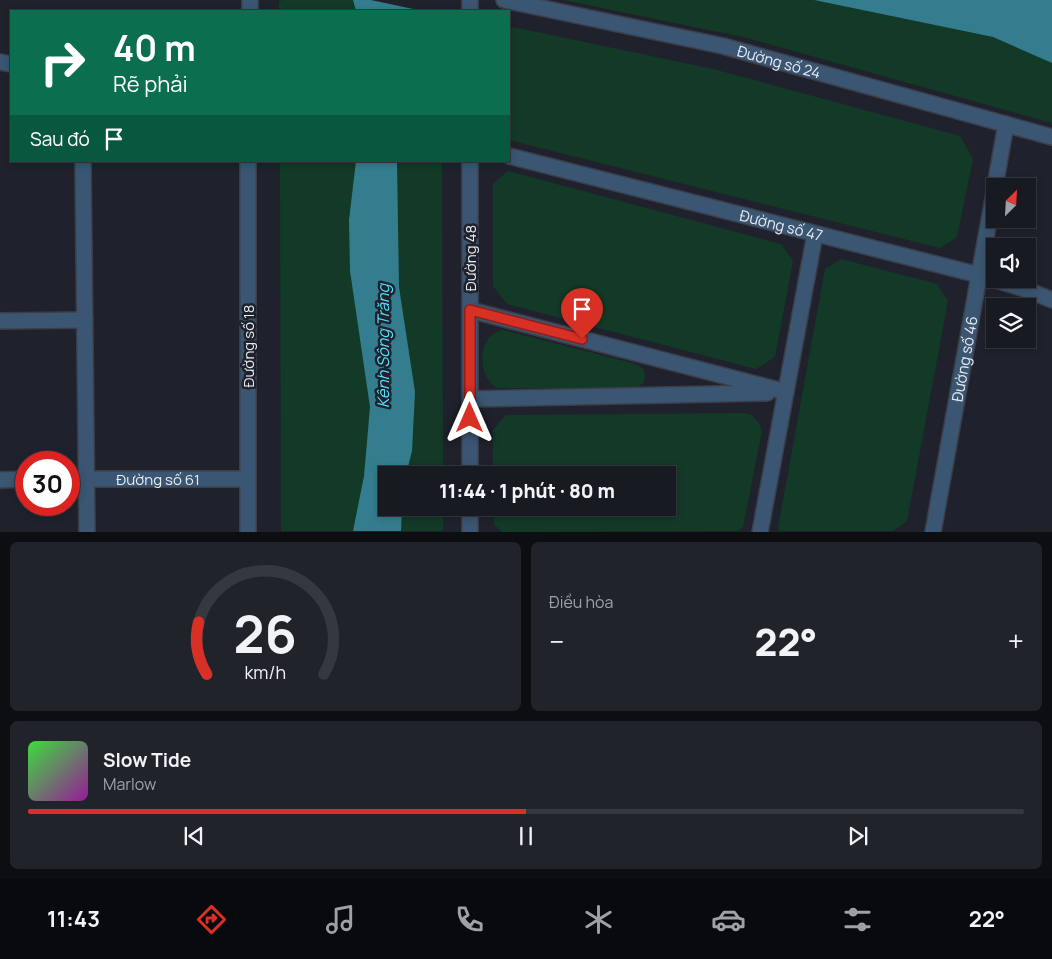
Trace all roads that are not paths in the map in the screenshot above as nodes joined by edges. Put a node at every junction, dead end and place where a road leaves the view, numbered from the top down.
1 (504, 0) edge
2 (1006, 124) junction
3 (1052, 137) edge
4 (510, 156) edge
5 (83, 162) edge
6 (248, 162) edge
7 (470, 162) edge
8 (996, 178) edge
9 (987, 228) edge
10 (815, 234) junction
11 (979, 275) junction
12 (1052, 300) edge
13 (470, 310) junction
14 (85, 320) junction
15 (0, 321) edge
16 (786, 392) junction
17 (470, 399) junction
18 (470, 466) edge
19 (248, 478) junction
20 (80, 479) edge
21 (87, 479) junction
22 (0, 480) edge
23 (15, 480) edge
24 (470, 516) edge
25 (87, 532) edge
26 (248, 532) edge
27 (470, 532) edge
28 (760, 532) edge
29 (933, 532) edge

1 - 2 street, Đường số 24
2 - 3 street, Đường số 24
2 - 8 street, Đường số 46
4 - 10 street, Đường số 47
5 - 14 street
6 - 19 street, Đường số 18
7 - 13 street, Đường 48
9 - 11 street, Đường số 46
10 - 11 street, Đường số 47
10 - 16 street
11 - 12 street, Đường số 47
11 - 29 street, Đường số 46
13 - 16 street
13 - 17 street, Đường 48
14 - 15 street
14 - 21 street
16 - 17 street
16 - 28 street
17 - 18 street, Đường 48
19 - 21 street, Đường số 61
19 - 26 street, Đường số 18
20 - 21 street, Đường số 61
21 - 25 street
22 - 23 street
24 - 27 street

